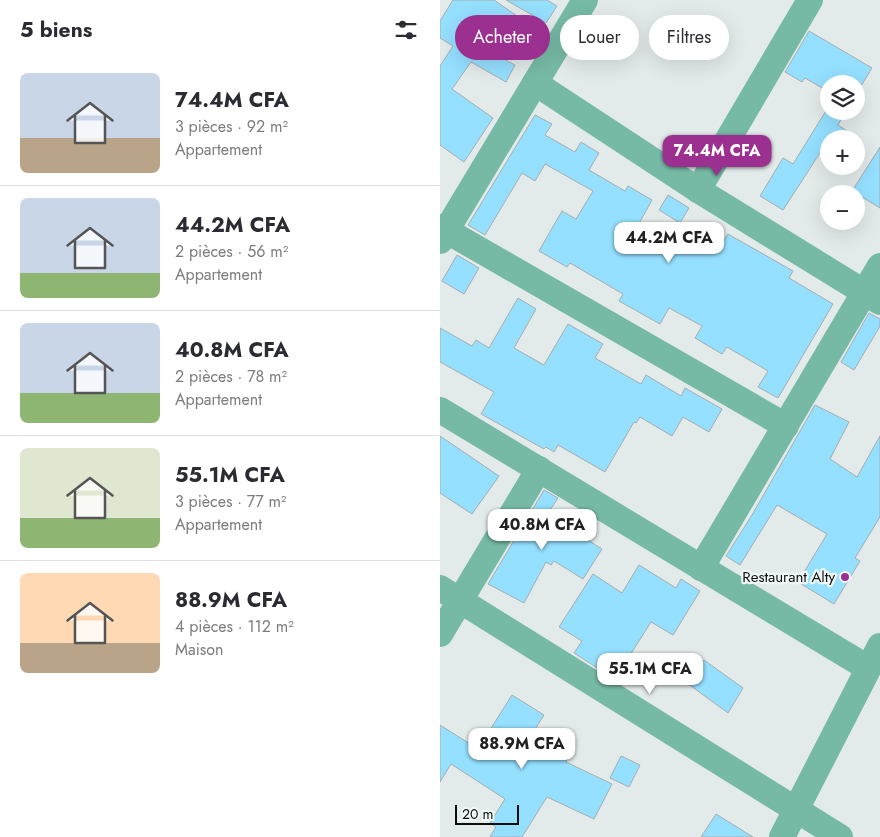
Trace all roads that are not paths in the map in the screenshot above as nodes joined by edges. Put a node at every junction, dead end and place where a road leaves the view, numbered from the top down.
1 (585, 0) edge
2 (810, 0) edge
3 (535, 83) junction
4 (698, 190) junction
5 (442, 233) edge
6 (880, 266) edge
7 (872, 297) edge
8 (440, 410) edge
9 (786, 426) junction
10 (539, 469) junction
11 (701, 568) junction
12 (450, 594) edge
13 (440, 634) edge
14 (874, 657) edge
15 (796, 811) junction
16 (782, 837) edge
17 (840, 837) edge

1 - 3 street
2 - 4 street
3 - 4 street
3 - 5 street
4 - 7 street
5 - 9 street
6 - 7 street
7 - 9 street
8 - 10 street
9 - 11 street
10 - 11 street
10 - 12 street
11 - 14 street
12 - 13 street
12 - 15 street
14 - 15 street
15 - 16 street
15 - 17 street

